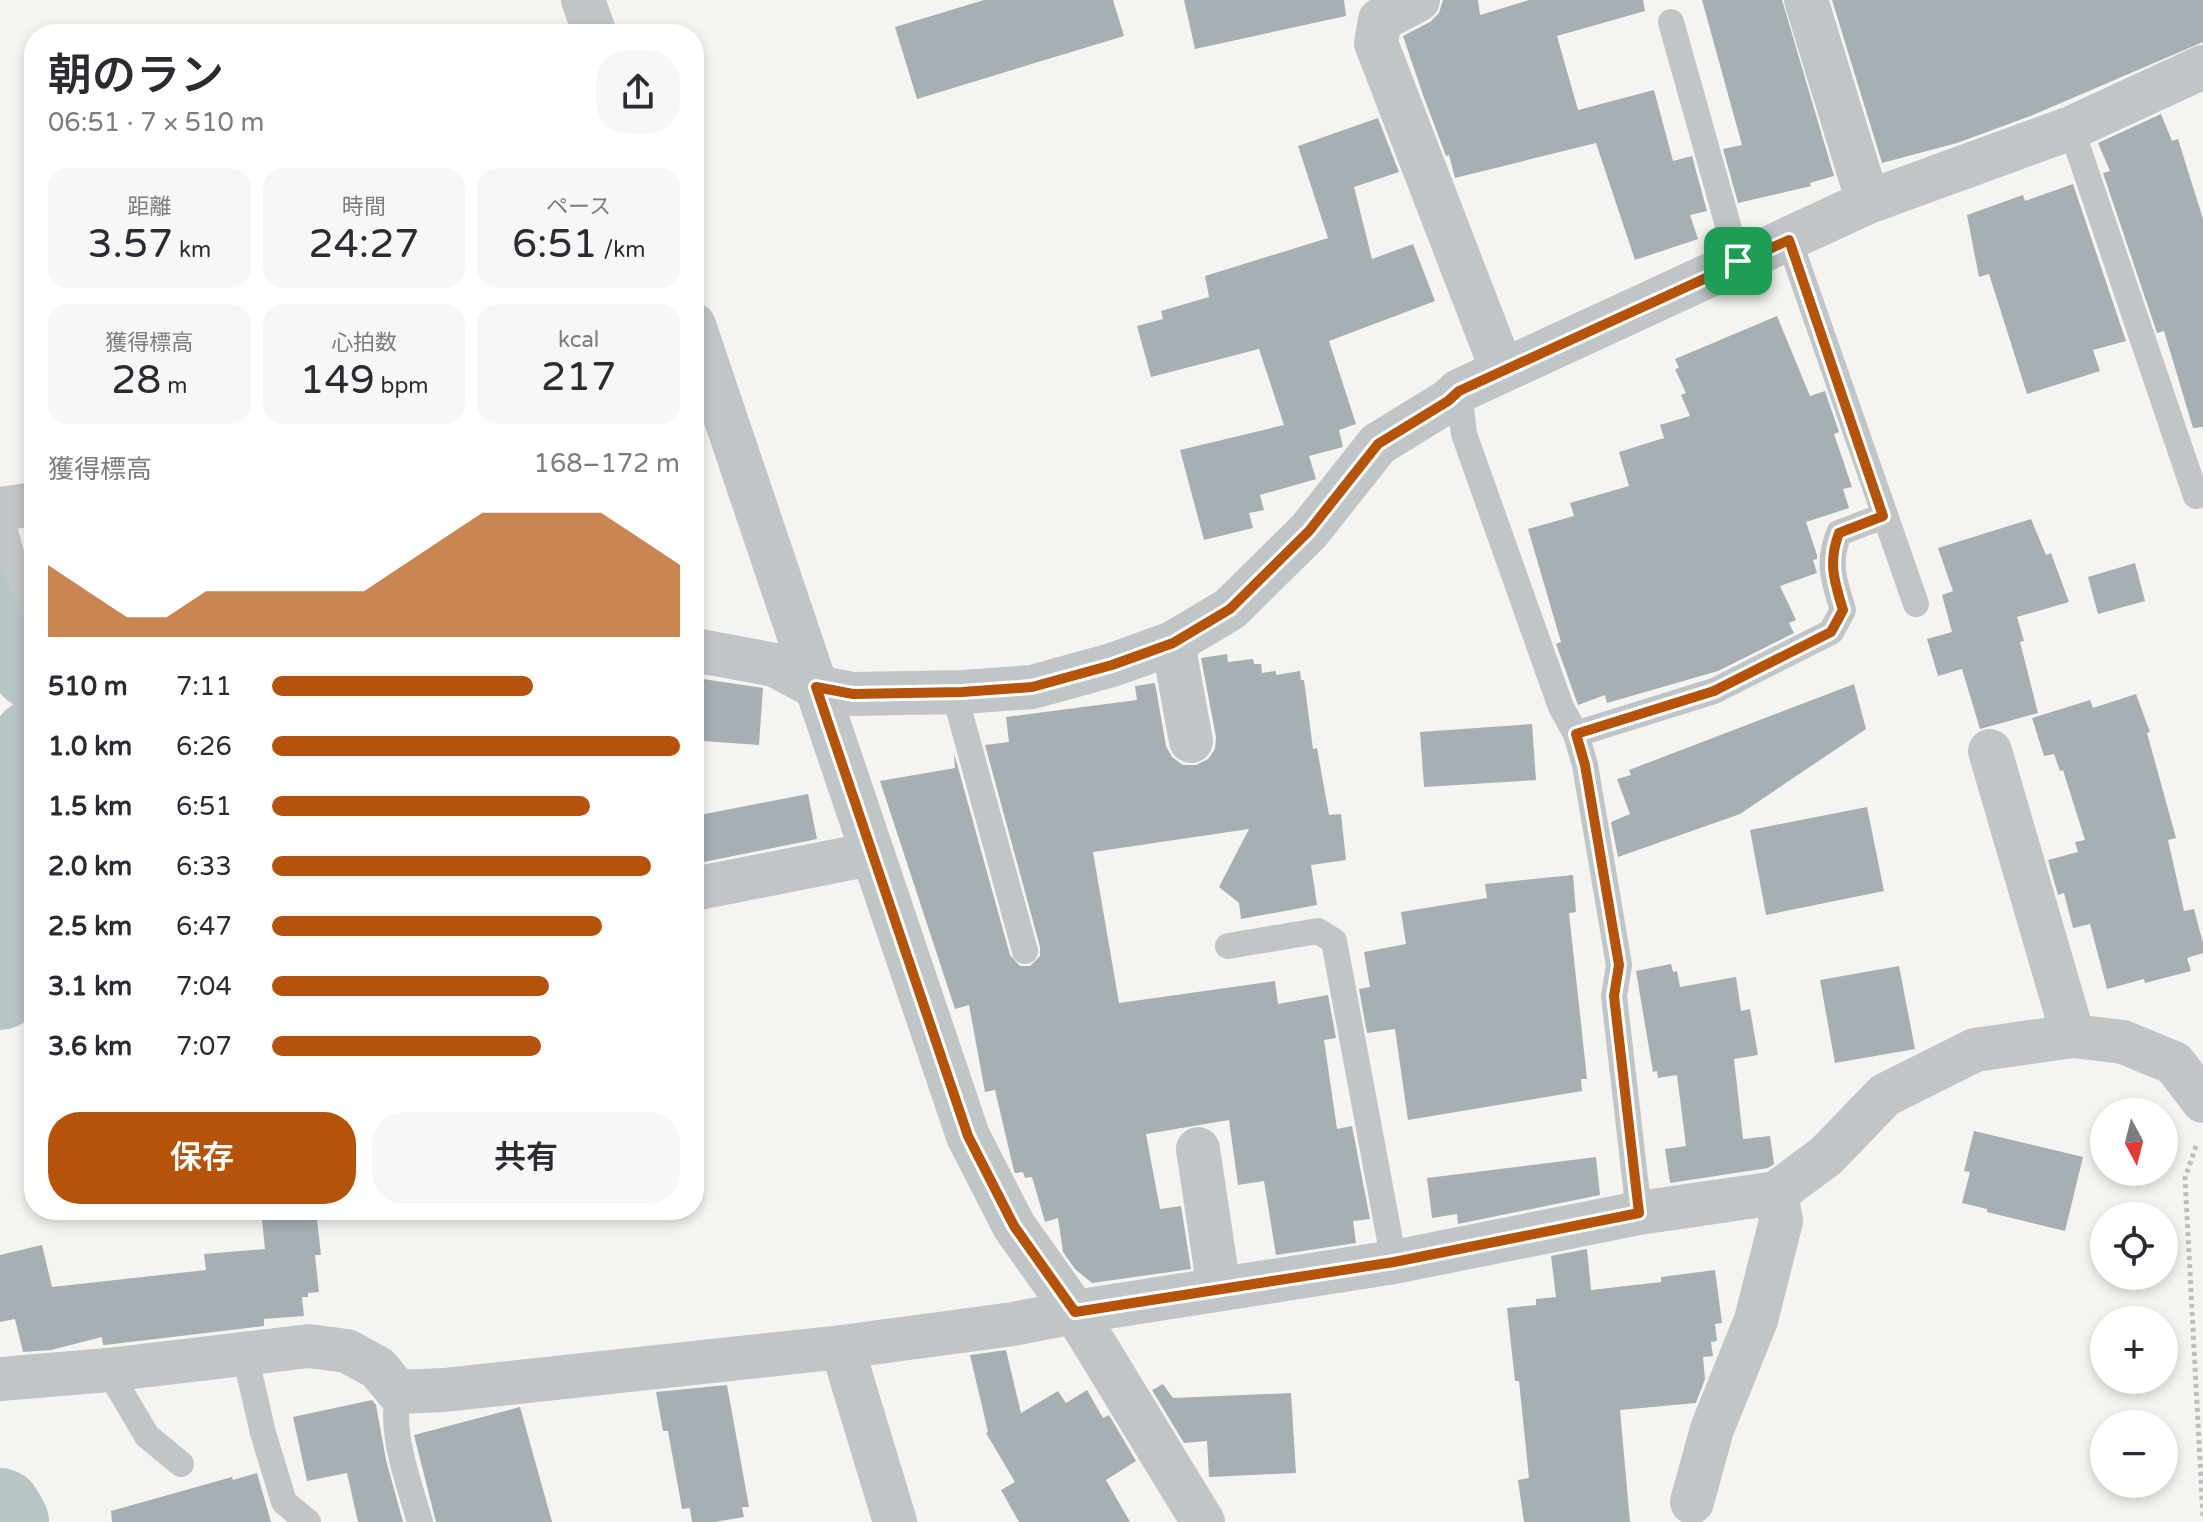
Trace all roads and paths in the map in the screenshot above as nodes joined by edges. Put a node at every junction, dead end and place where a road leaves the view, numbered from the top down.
1 (583, 0) edge
2 (1418, 0) edge
3 (1806, 0) edge
4 (1671, 22) dead end
5 (591, 24) edge
6 (2203, 67) edge
7 (2071, 128) junction
8 (1868, 202) junction
9 (1789, 240) junction
10 (1738, 261) junction
11 (704, 355) edge
12 (1502, 370) junction
13 (1459, 391) junction
14 (2196, 496) dead end
15 (24, 506) edge
16 (0, 510) edge
17 (1883, 516) junction
18 (24, 589) edge
19 (1916, 604) dead end
20 (1173, 643) junction
21 (704, 652) edge
22 (816, 687) junction
23 (954, 692) junction
24 (1576, 734) junction
25 (1191, 741) dead end
26 (1990, 751) dead end
27 (871, 854) junction
28 (704, 887) edge
29 (1228, 946) dead end
30 (1025, 951) dead end
31 (2073, 1036) junction
32 (2201, 1118) edge
33 (1195, 1147) dead end
34 (1776, 1193) junction
35 (1639, 1213) junction
36 (1394, 1262) junction
37 (1219, 1289) junction
38 (1075, 1312) junction
39 (842, 1347) junction
40 (245, 1355) junction
41 (108, 1370) junction
42 (0, 1379) edge
43 (398, 1392) junction
44 (181, 1464) dead end
45 (1692, 1502) dead end
46 (2203, 1517) edge
47 (308, 1522) edge
48 (420, 1522) edge
49 (895, 1522) edge
50 (1203, 1522) edge

1 - 5 street
2 - 12 street
3 - 8 street
4 - 10 lane
6 - 7 street
7 - 8 street
7 - 14 lane
8 - 9 street
9 - 10 street
9 - 17 lane
10 - 12 street
11 - 22 street
12 - 13 street
13 - 20 street
13 - 24 lane
15 - 16 street
16 - 18 lane
17 - 19 lane
17 - 24 lane
20 - 23 street
20 - 25 street
21 - 22 street
22 - 23 street
22 - 27 street
23 - 30 lane
24 - 35 lane
26 - 31 street
27 - 28 street
27 - 38 street
29 - 36 lane
31 - 32 street
31 - 34 street
32 - 46 path
33 - 37 street
34 - 35 street
34 - 45 street
35 - 36 street
36 - 37 street
37 - 38 street
38 - 39 street
38 - 50 street
39 - 43 street
39 - 49 street
40 - 41 street
40 - 43 street
40 - 47 lane
41 - 42 street
41 - 44 lane
43 - 48 lane

